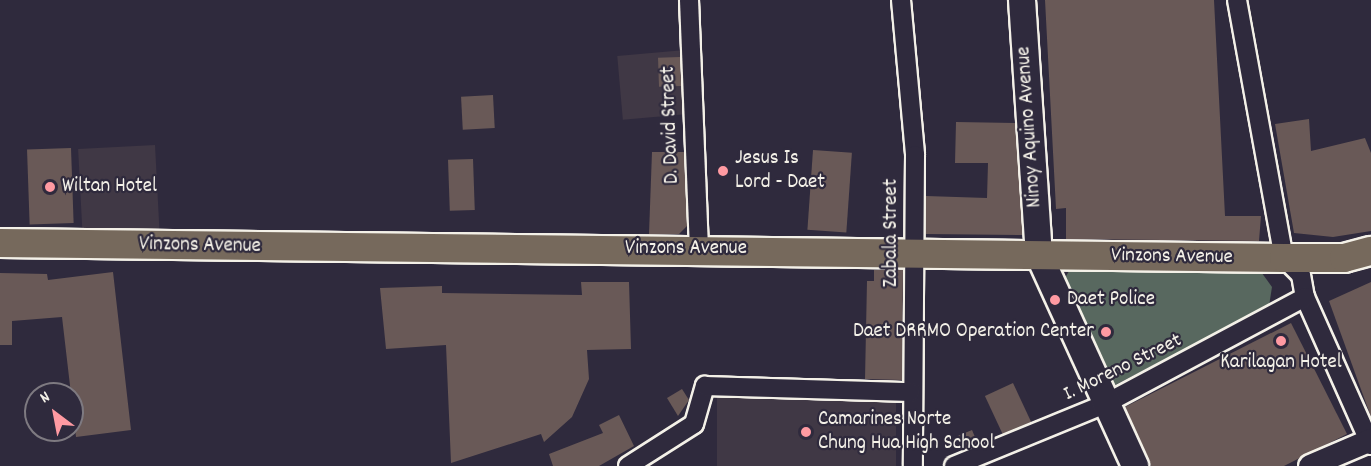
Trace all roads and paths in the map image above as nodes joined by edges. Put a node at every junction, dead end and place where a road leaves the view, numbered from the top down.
1 (690, 0) edge
2 (901, 0) edge
3 (1022, 0) edge
4 (1237, 0) edge
5 (0, 243) edge
6 (699, 249) junction
7 (916, 250) junction
8 (1371, 251) edge
9 (1039, 255) junction
10 (1284, 258) junction
11 (1305, 297) junction
12 (912, 392) junction
13 (1103, 405) junction
14 (1370, 442) edge
15 (628, 466) edge
16 (913, 466) edge
17 (954, 466) edge
18 (1135, 466) edge
19 (1310, 466) edge

1 - 6 street, D. David Street
2 - 7 street, Zabala Street
3 - 9 main road, Ninoy Aquino Avenue
4 - 10 street
5 - 6 main road, Vinzons Avenue
6 - 7 main road, Vinzons Avenue
7 - 9 main road, Vinzons Avenue
7 - 12 street, Zabala Street
8 - 10 main road, Vinzons Avenue
9 - 10 main road, Vinzons Avenue
9 - 13 main road, Ninoy Aquino Avenue
10 - 11 street
11 - 13 street, I. Moreno Street
11 - 14 street
12 - 15 street
12 - 16 street, Zabala Street
13 - 17 street, I. Moreno Street
13 - 18 main road, Ninoy Aquino Avenue
14 - 19 street

